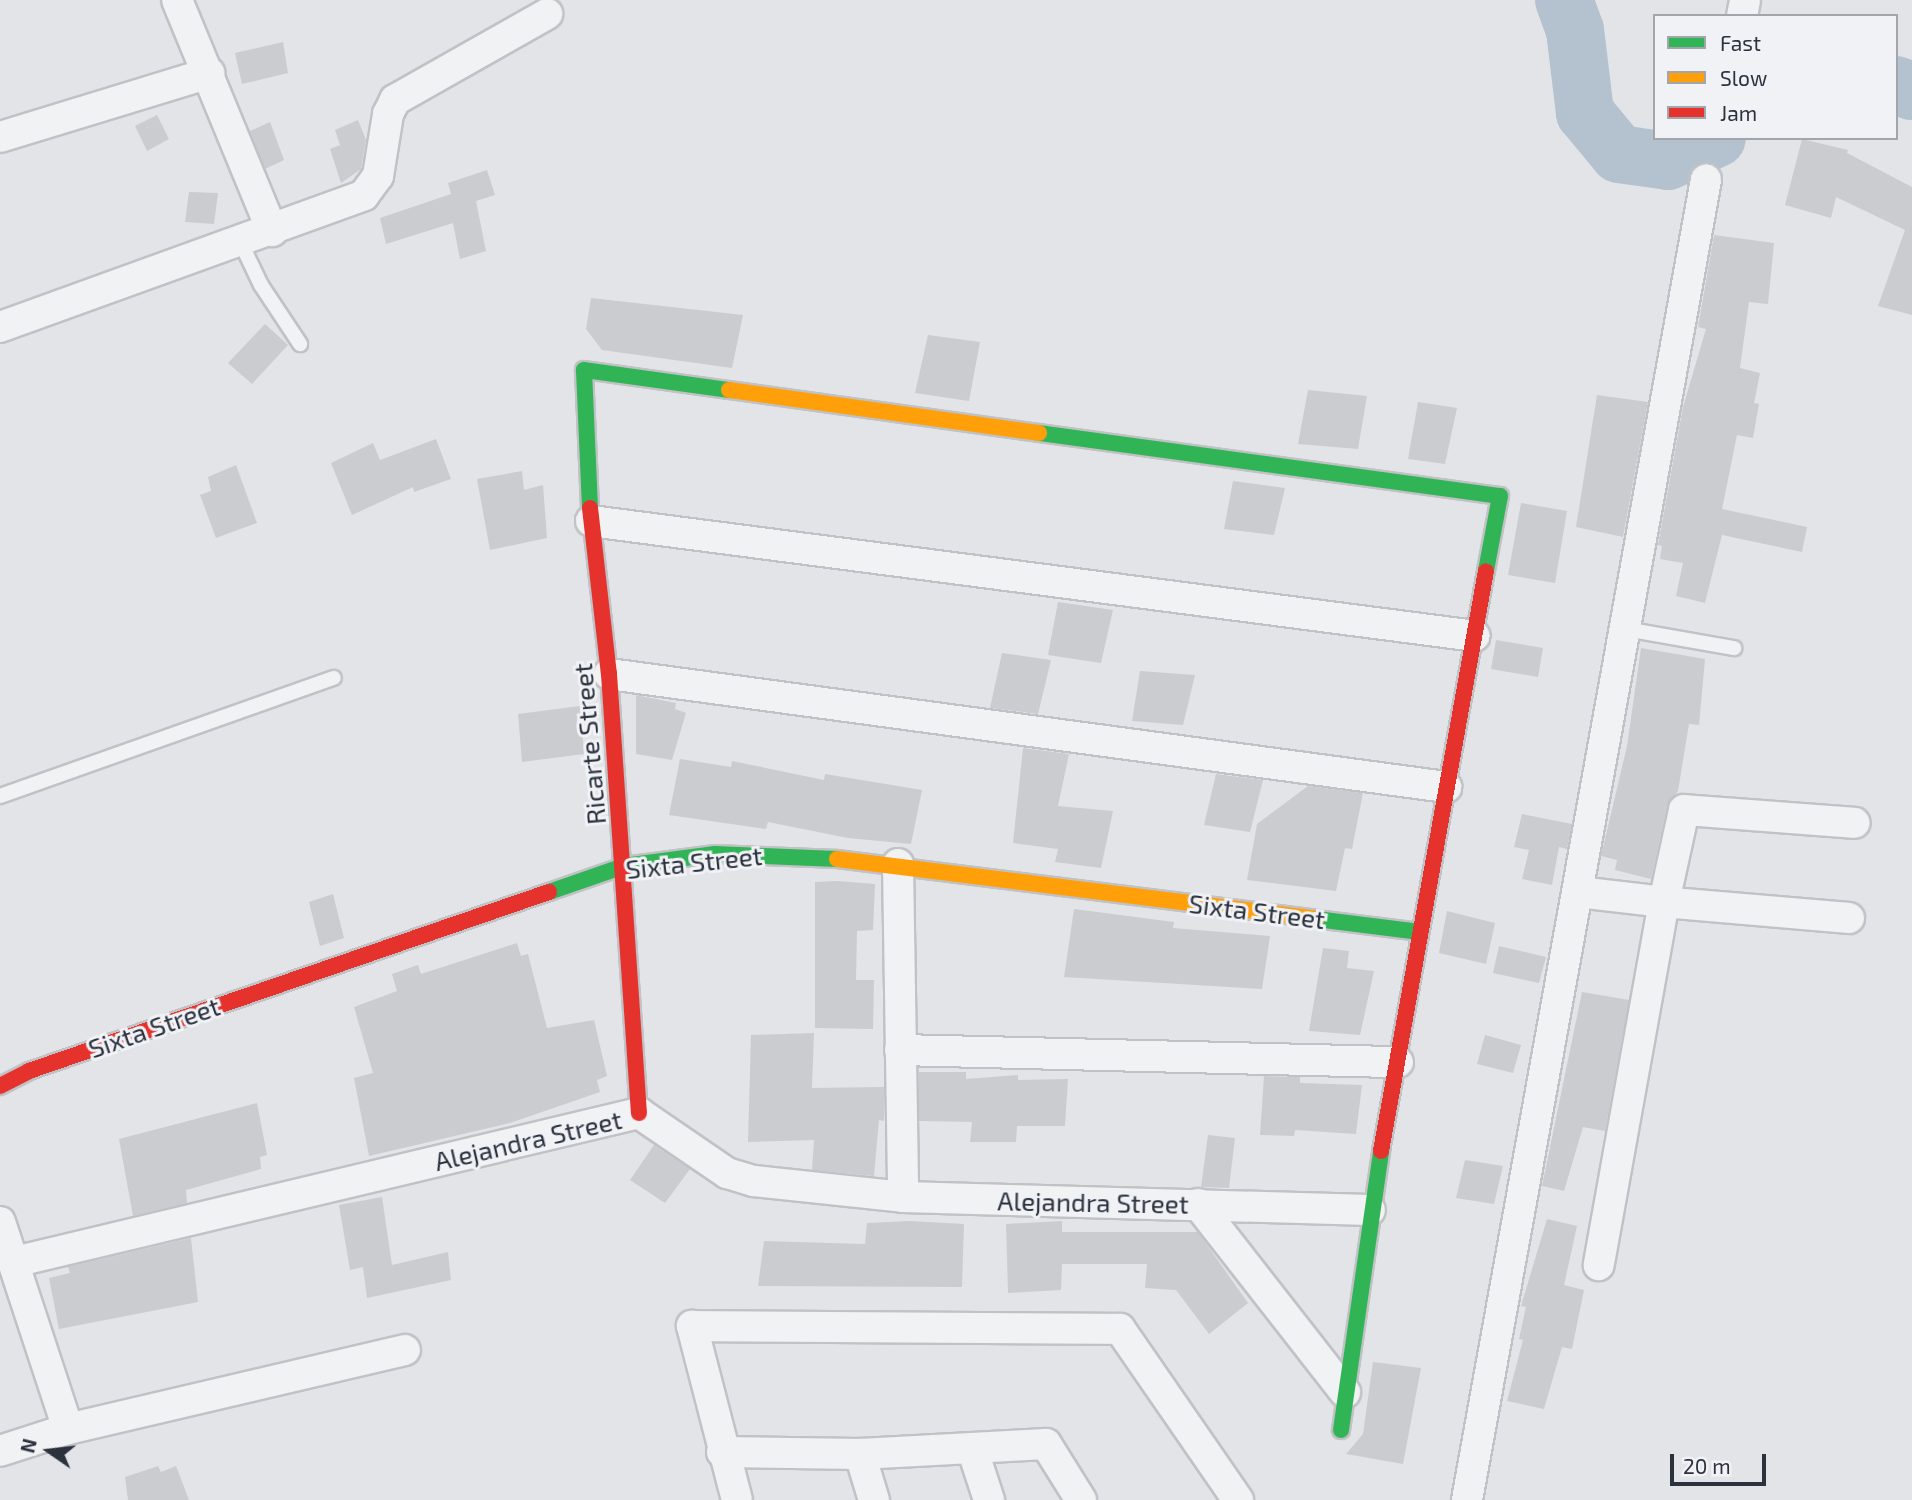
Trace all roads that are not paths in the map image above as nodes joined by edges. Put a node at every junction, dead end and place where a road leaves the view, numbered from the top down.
1 (177, 0) edge
2 (547, 14) dead end
3 (209, 73) junction
4 (0, 137) edge
5 (1706, 179) dead end
6 (272, 231) junction
7 (240, 241) junction
8 (0, 327) edge
9 (300, 344) dead end
10 (591, 521) junction
11 (1626, 629) junction
12 (1475, 636) junction
13 (1734, 648) dead end
14 (609, 674) junction
15 (334, 678) dead end
16 (1446, 787) junction
17 (0, 796) edge
18 (1856, 823) dead end
19 (898, 864) junction
20 (624, 866) junction
21 (1578, 892) junction
22 (1664, 902) junction
23 (1849, 918) dead end
24 (1420, 932) junction
25 (900, 1050) junction
26 (1398, 1062) junction
27 (0, 1086) edge
28 (639, 1113) junction
29 (903, 1197) junction
30 (1198, 1204) junction
31 (1370, 1210) junction
32 (0, 1222) edge
33 (13, 1262) junction
34 (1599, 1265) dead end
35 (405, 1350) dead end
36 (1345, 1392) junction
37 (68, 1429) junction
38 (1341, 1430) dead end
39 (0, 1451) edge
40 (973, 1451) junction
41 (722, 1452) junction
42 (860, 1454) junction
43 (737, 1500) edge
44 (874, 1500) edge
45 (989, 1500) edge
46 (1081, 1500) edge
47 (1238, 1500) edge
48 (1467, 1500) edge

1 - 3 street
2 - 6 street
3 - 4 street
3 - 6 street
5 - 11 street
6 - 7 street
7 - 8 street
7 - 9 lane
10 - 12 street
10 - 12 street, Ricarte Street
10 - 14 street, Ricarte Street
11 - 13 lane
11 - 21 street
12 - 16 street
14 - 16 street
14 - 20 street, Ricarte Street
15 - 17 lane
16 - 24 street
18 - 22 street
19 - 20 street, Sixta Street
19 - 24 street, Sixta Street
19 - 25 street
20 - 27 street, Sixta Street
20 - 28 street, Ricarte Street
21 - 22 street
21 - 48 street
22 - 23 street
22 - 34 street
24 - 26 street
25 - 26 street
25 - 29 street
26 - 31 street
28 - 29 street, Alejandra Street
28 - 33 street, Alejandra Street
29 - 30 street, Alejandra Street
30 - 31 street, Alejandra Street
30 - 36 street
31 - 36 street
32 - 33 street
33 - 37 street
35 - 37 street
36 - 38 street
37 - 39 street
40 - 42 street
40 - 45 street
40 - 46 street
41 - 42 street
41 - 43 street
41 - 47 street
42 - 44 street

